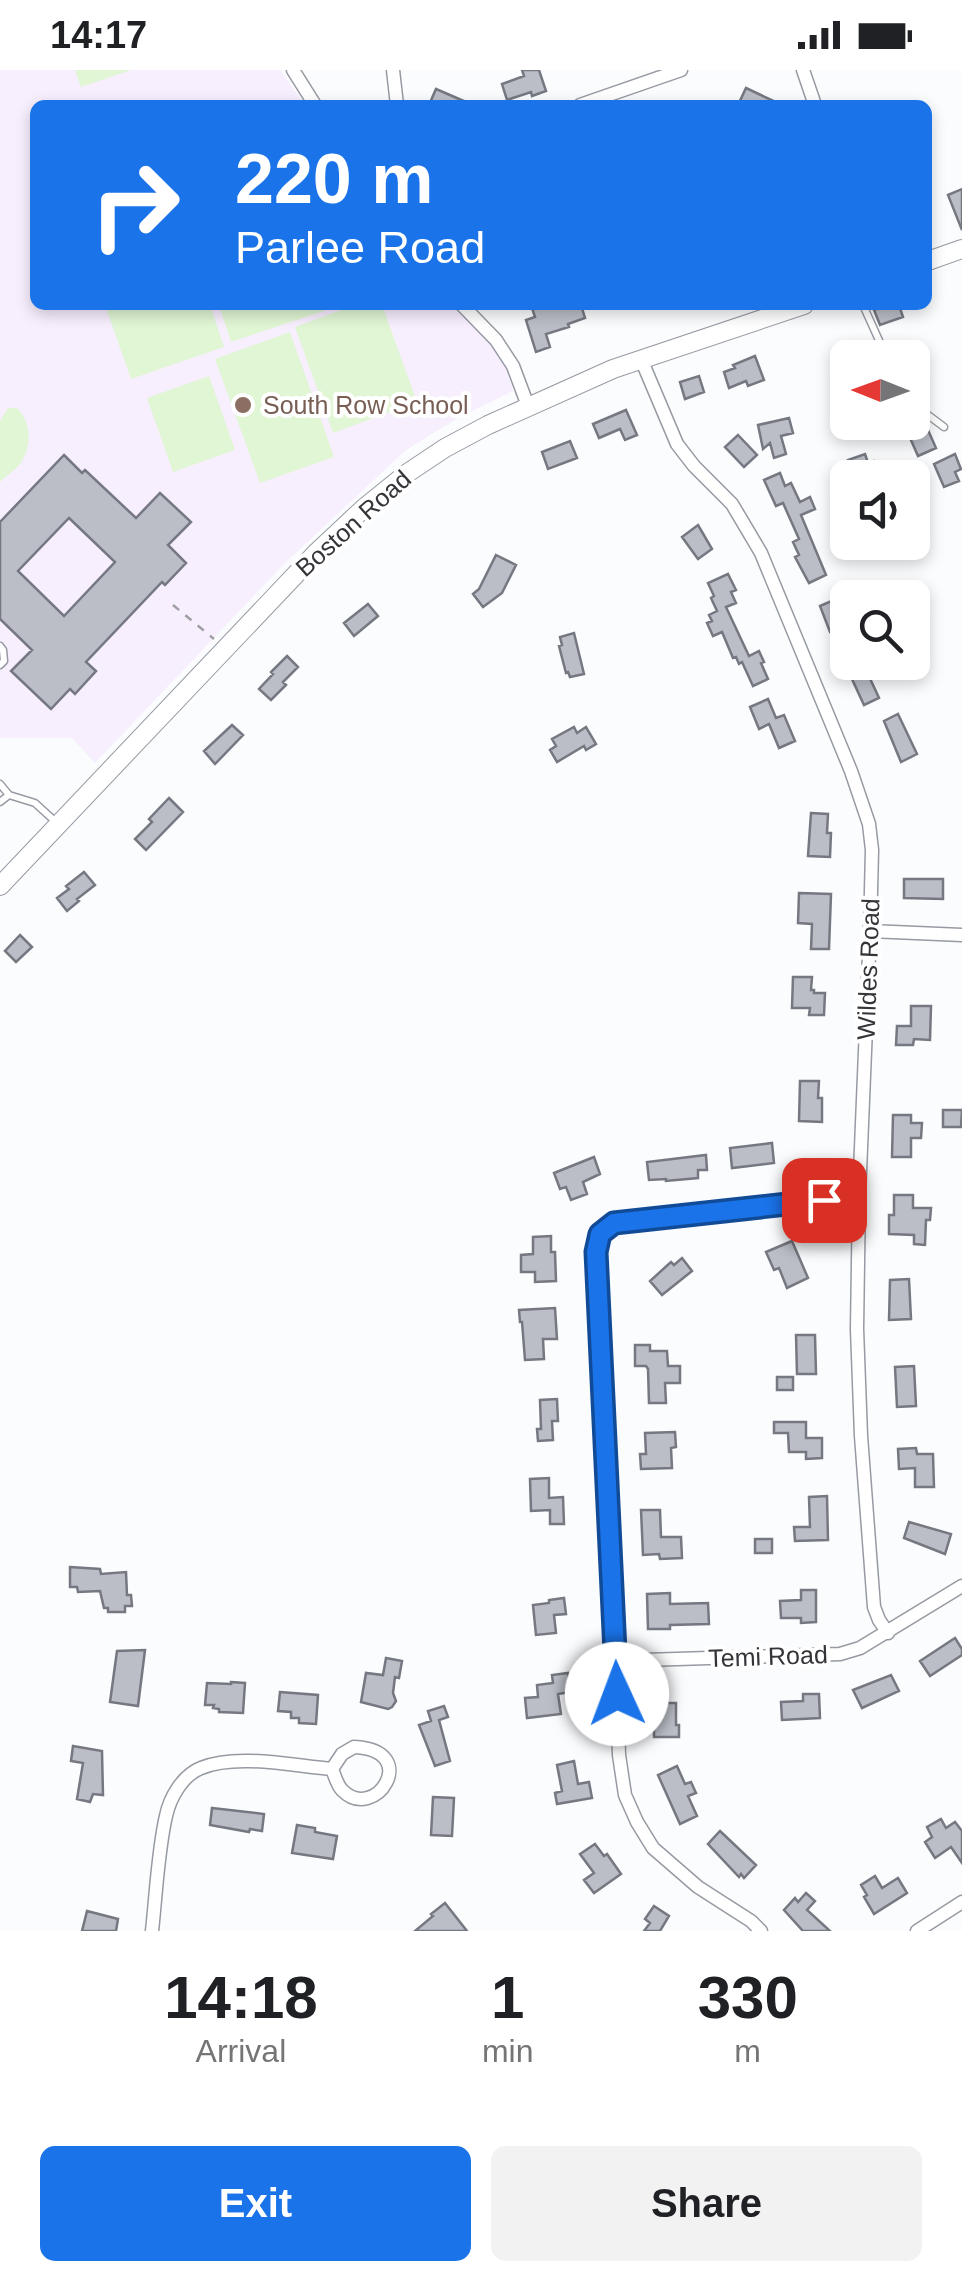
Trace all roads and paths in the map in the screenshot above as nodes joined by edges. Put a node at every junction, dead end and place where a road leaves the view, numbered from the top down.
1 (293, 70) edge
2 (393, 70) edge
3 (681, 70) edge
4 (803, 70) edge
5 (312, 100) edge
6 (396, 100) edge
7 (594, 100) edge
8 (813, 100) edge
9 (962, 249) edge
10 (932, 260) edge
11 (467, 310) edge
12 (789, 310) edge
13 (865, 310) edge
14 (878, 340) edge
15 (641, 359) junction
16 (528, 406) junction
17 (930, 416) edge
18 (944, 427) dead end
19 (173, 605) dead end
20 (0, 646) edge
21 (225, 649) junction
22 (0, 665) edge
23 (0, 784) edge
24 (9, 795) junction
25 (0, 802) edge
26 (58, 825) junction
27 (0, 886) edge
28 (870, 931) junction
29 (962, 935) edge
30 (859, 1196) junction
31 (962, 1586) edge
32 (888, 1633) junction
33 (616, 1664) junction
34 (332, 1769) junction
35 (962, 1902) edge
36 (152, 1931) edge
37 (761, 1931) edge
38 (917, 1931) edge

1 - 5 street
2 - 6 street
3 - 7 street
4 - 8 street
9 - 10 main road
11 - 16 street
12 - 15 main road, Boston Road
13 - 14 lane
15 - 16 main road, Boston Road
15 - 28 street, Wildes Road
16 - 21 main road, Boston Road
17 - 18 lane
19 - 21 path
20 - 22 lane
21 - 26 main road, Boston Road
23 - 24 lane
24 - 25 lane
24 - 26 lane
26 - 27 main road, Boston Road
28 - 29 street
28 - 30 street, Wildes Road
30 - 32 street, Wildes Road
30 - 33 street
31 - 32 street, Temi Road
32 - 33 street, Temi Road
33 - 37 street
34 - 34 street
34 - 36 street
35 - 38 street

